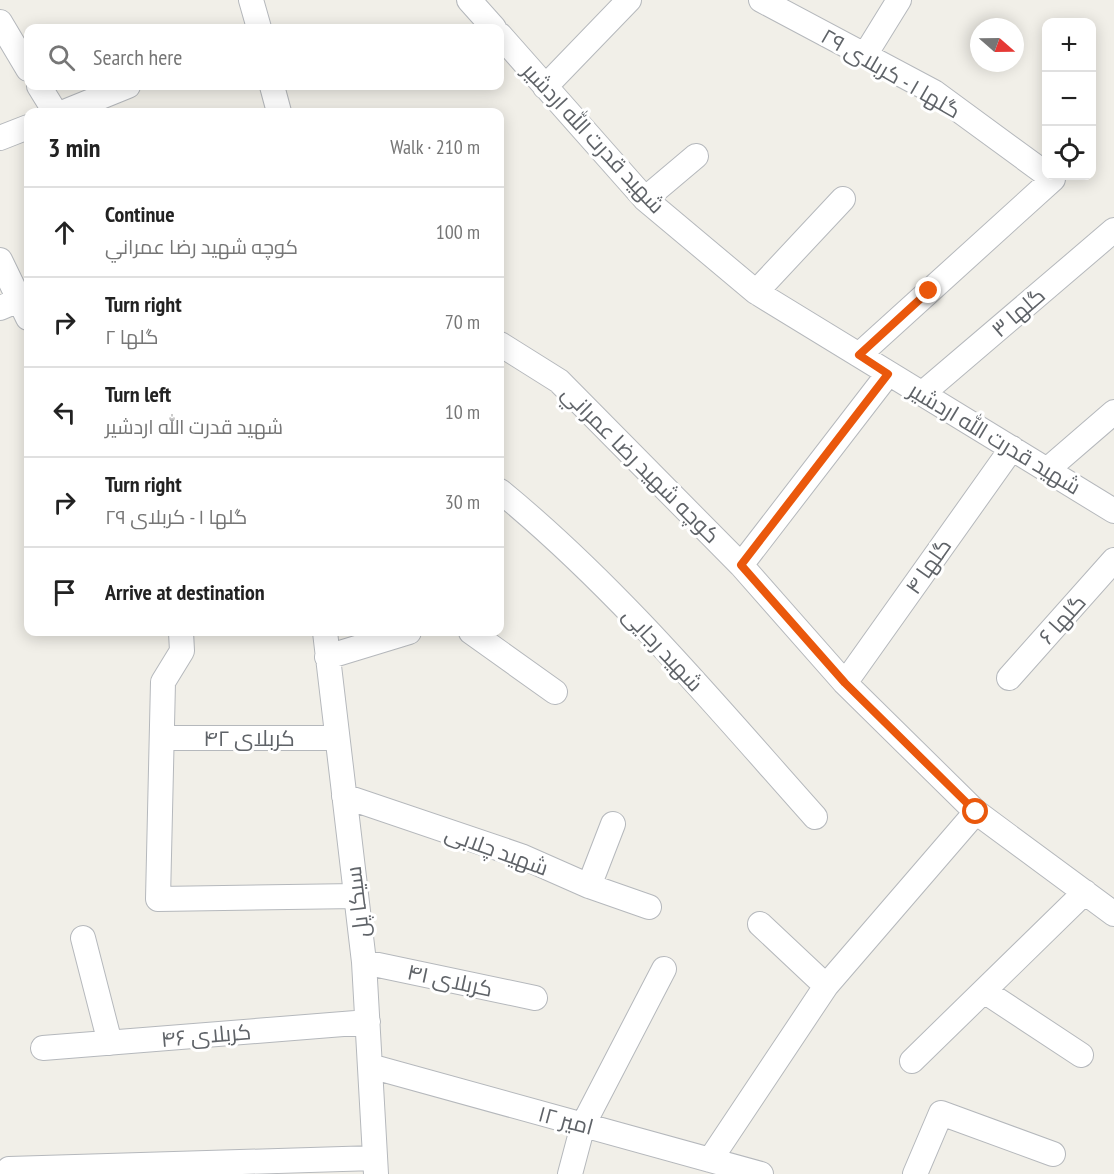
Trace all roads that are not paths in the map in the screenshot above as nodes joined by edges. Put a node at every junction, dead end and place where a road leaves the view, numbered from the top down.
1 (251, 0) edge
2 (469, 0) edge
3 (629, 0) edge
4 (761, 0) edge
5 (899, 0) edge
6 (0, 22) edge
7 (258, 24) edge
8 (490, 24) edge
9 (504, 40) edge
10 (865, 55) junction
11 (24, 62) edge
12 (546, 87) junction
13 (41, 90) edge
14 (118, 90) edge
15 (273, 90) edge
16 (53, 108) edge
17 (74, 108) edge
18 (278, 108) edge
19 (24, 129) edge
20 (0, 138) edge
21 (696, 156) dead end
22 (1042, 171) edge
23 (1052, 180) edge
24 (645, 199) junction
25 (843, 199) dead end
26 (1114, 230) edge
27 (0, 260) edge
28 (756, 292) junction
29 (21, 312) edge
30 (504, 347) edge
31 (859, 355) junction
32 (888, 374) junction
33 (923, 393) junction
34 (1114, 412) edge
35 (1011, 448) junction
36 (1048, 469) junction
37 (504, 494) edge
38 (1114, 511) edge
39 (1114, 560) edge
40 (741, 565) junction
41 (181, 636) edge
42 (326, 636) edge
43 (396, 636) edge
44 (477, 636) edge
45 (327, 657) junction
46 (1009, 678) dead end
47 (845, 683) junction
48 (555, 692) dead end
49 (162, 738) junction
50 (337, 738) junction
51 (344, 796) junction
52 (976, 812) junction
53 (815, 817) dead end
54 (614, 824) dead end
55 (589, 886) junction
56 (1085, 892) junction
57 (356, 896) junction
58 (649, 907) dead end
59 (1114, 914) edge
60 (760, 924) dead end
61 (83, 938) dead end
62 (364, 963) junction
63 (664, 969) dead end
64 (826, 986) junction
65 (984, 991) junction
66 (536, 998) dead end
67 (368, 1022) junction
68 (110, 1042) junction
69 (43, 1048) dead end
70 (1081, 1054) dead end
71 (912, 1061) dead end
72 (370, 1066) junction
73 (583, 1125) junction
74 (1053, 1154) dead end
75 (710, 1160) junction
76 (376, 1166) edge
77 (259, 1168) edge
78 (9, 1169) dead end
79 (110, 1170) edge
80 (570, 1174) edge
81 (761, 1174) edge
82 (915, 1174) edge

1 - 7 street
2 - 8 street
3 - 12 street
4 - 10 street, گلها ۱ - کربلای ۲۹
5 - 10 street
6 - 11 street
9 - 12 street, شهید قدرت الله اردشیر
10 - 22 street, گلها ۱ - کربلای ۲۹
12 - 24 street, شهید قدرت الله اردشیر
13 - 16 street
14 - 17 street
15 - 18 street
19 - 20 street
21 - 24 street
23 - 31 street, گلها ۱ - کربلای ۲۹
24 - 28 street, شهید قدرت الله اردشیر
25 - 28 street
26 - 33 street, گلها ۳
27 - 29 street
28 - 31 street, شهید قدرت الله اردشیر
30 - 40 street, كوچه شهيد رضا عمراني
31 - 32 street, شهید قدرت الله اردشیر
32 - 33 street, شهید قدرت الله اردشیر
32 - 40 street
33 - 35 street, شهید قدرت الله اردشیر
34 - 36 street
35 - 36 street, شهید قدرت الله اردشیر
35 - 47 street, گلها ۴
36 - 38 street, شهید قدرت الله اردشیر
37 - 53 street, شهید رجایی
39 - 46 street, گلها ۶
40 - 47 street, كوچه شهيد رضا عمراني
41 - 49 street
42 - 45 street, سیکا پل
43 - 45 street
44 - 48 street
45 - 50 street, سیکا پل
47 - 52 street, كوچه شهيد رضا عمراني
49 - 50 street, کربلای ۴۲
49 - 57 street
50 - 51 street, سیکا پل
51 - 55 street, شهید چلابی
51 - 57 street, سیکا پل
52 - 56 street, كوچه شهيد رضا عمراني
52 - 64 street
54 - 55 street
55 - 58 street, شهید چلابی
56 - 59 street, كوچه شهيد رضا عمراني
56 - 65 street
57 - 62 street, سیکا پل
60 - 64 street
61 - 68 street
62 - 66 street, کربلای ۴۱
62 - 67 street, سیکا پل
63 - 73 street
64 - 75 street
65 - 70 street
65 - 71 street
67 - 68 street, کربلای ۴۶
67 - 72 street, سیکا پل
68 - 69 street, کربلای ۴۶
72 - 73 street, امير ۱۲
72 - 76 street, سیکا پل
73 - 75 street, امير ۱۲
73 - 80 street
74 - 82 street
75 - 81 street, امير ۱۲
76 - 77 street
77 - 79 street
78 - 79 street

